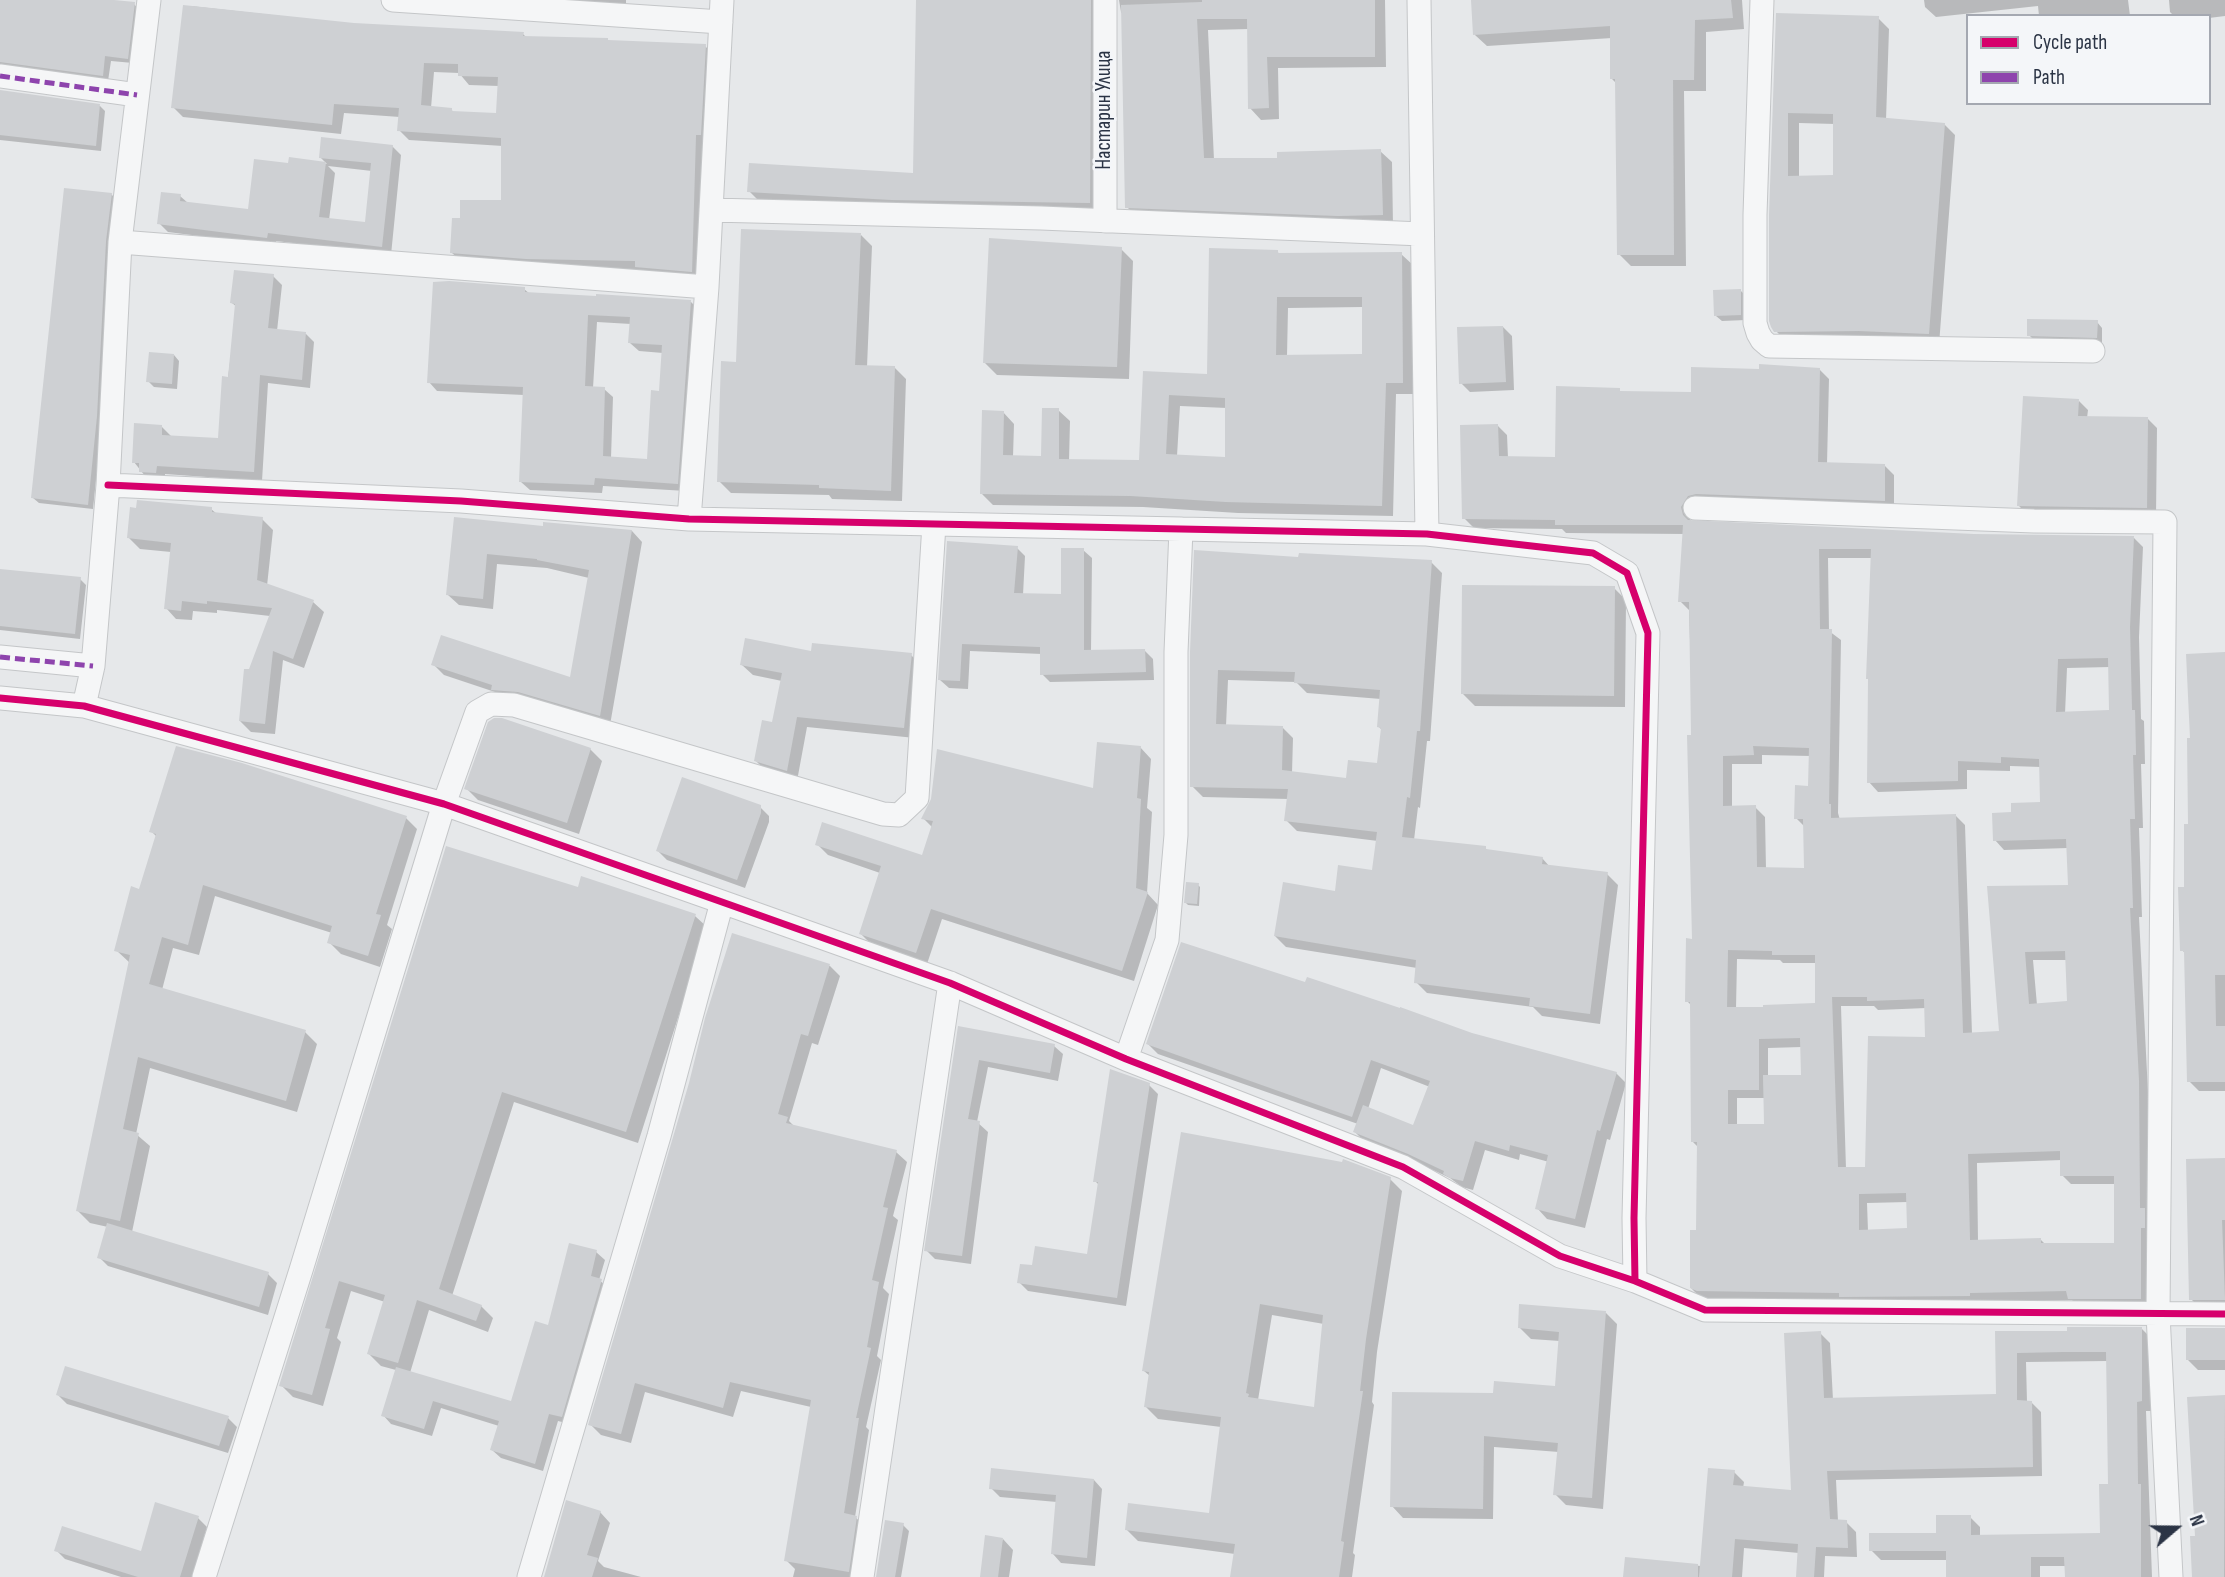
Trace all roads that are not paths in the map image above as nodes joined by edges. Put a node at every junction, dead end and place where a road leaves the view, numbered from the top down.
1 (149, 0) edge
2 (393, 0) edge
3 (1105, 0) edge
4 (1419, 0) edge
5 (1762, 0) edge
6 (722, 11) edge
7 (0, 76) edge
8 (138, 95) junction
9 (711, 210) junction
10 (1105, 221) junction
11 (1422, 234) junction
12 (120, 242) junction
13 (708, 287) junction
14 (2092, 351) dead end
15 (108, 485) junction
16 (1695, 508) dead end
17 (689, 519) junction
18 (934, 524) junction
19 (1181, 529) junction
20 (1427, 534) junction
21 (0, 657) edge
22 (93, 666) junction
23 (0, 698) edge
24 (84, 706) junction
25 (444, 804) junction
26 (722, 902) junction
27 (950, 983) junction
28 (1126, 1059) junction
29 (1635, 1281) junction
30 (2158, 1314) junction
31 (2225, 1314) edge
32 (204, 1577) edge
33 (529, 1577) edge
34 (862, 1577) edge
35 (2171, 1577) edge

1 - 8 street
2 - 6 street
3 - 10 street, Настарин Улица
4 - 11 street
5 - 14 street
6 - 9 street
7 - 8 street
8 - 12 street
9 - 10 street
9 - 13 street
10 - 11 street
11 - 20 street
12 - 13 street
12 - 15 street
13 - 17 street
15 - 17 street
15 - 22 street
16 - 30 street
17 - 18 street
18 - 19 street
18 - 25 street
19 - 20 street
19 - 28 street
20 - 29 street
21 - 22 street
22 - 24 street
23 - 24 street
24 - 25 street
25 - 26 street
25 - 32 street
26 - 27 street
26 - 33 street
27 - 28 street
27 - 34 street
28 - 29 street
29 - 30 street
30 - 31 street
30 - 35 street

